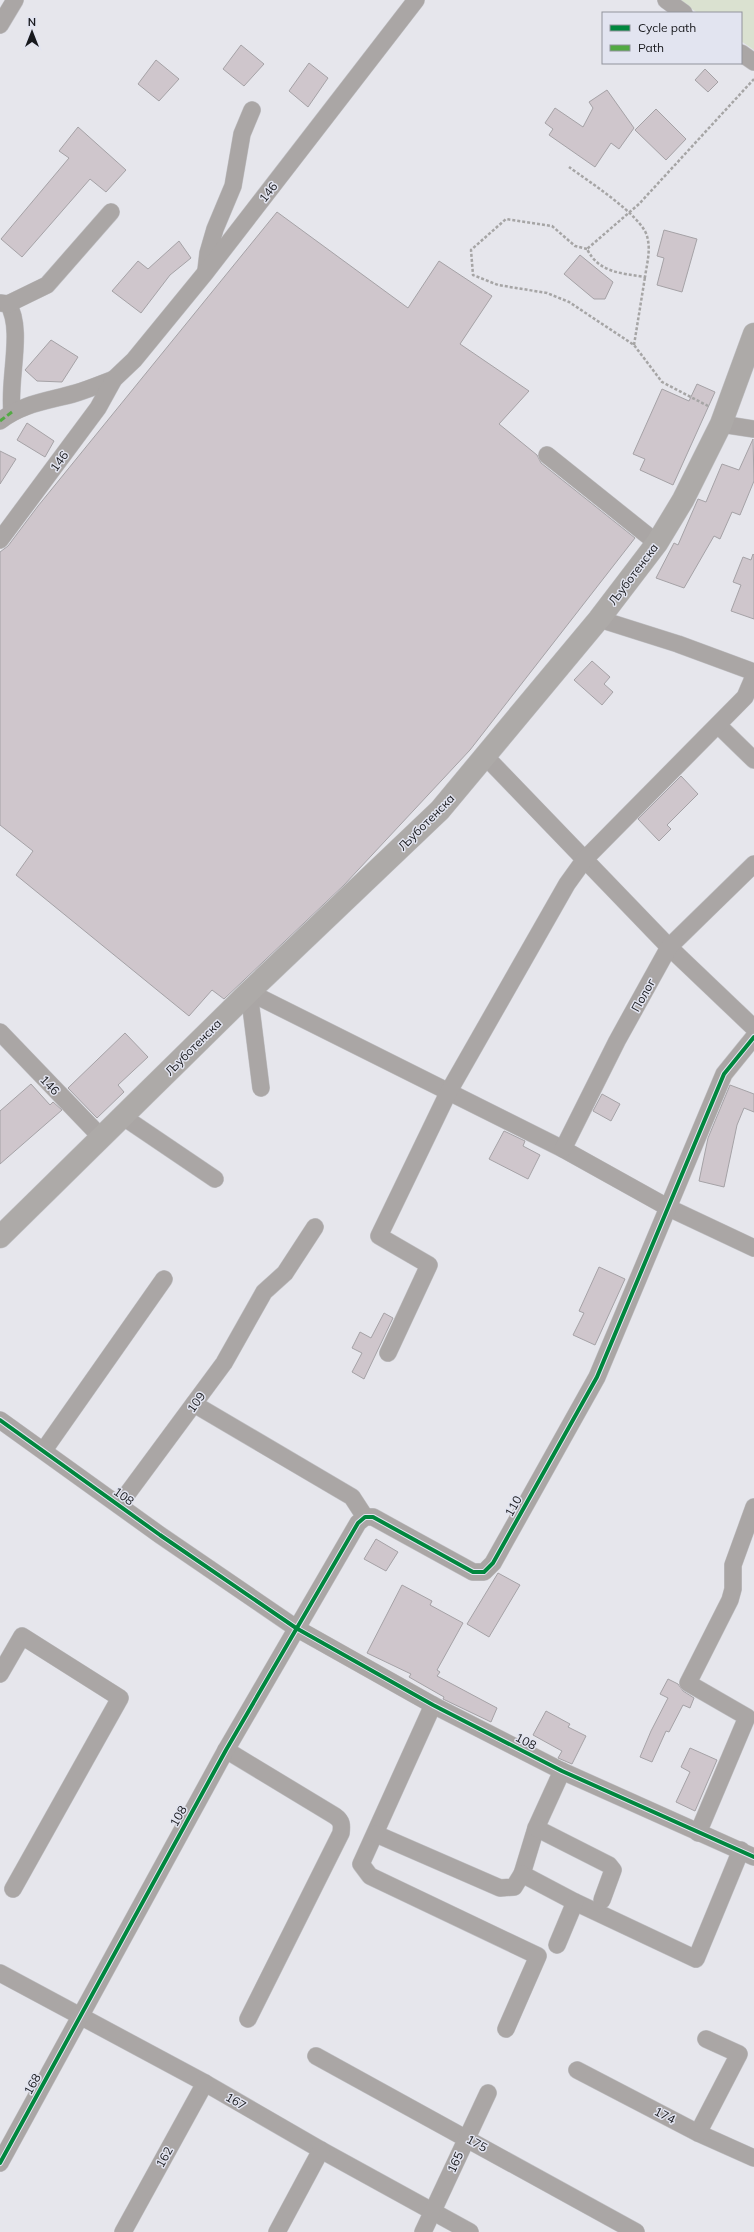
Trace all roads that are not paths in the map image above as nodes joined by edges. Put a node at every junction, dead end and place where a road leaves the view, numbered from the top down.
1 (15, 0) edge
2 (416, 0) edge
3 (666, 0) edge
4 (683, 12) edge
5 (0, 25) edge
6 (742, 54) edge
7 (754, 62) edge
8 (252, 110) dead end
9 (111, 212) dead end
10 (206, 272) junction
11 (4, 304) edge
12 (754, 334) edge
13 (114, 379) junction
14 (715, 415) junction
15 (6, 416) edge
16 (754, 429) edge
17 (546, 455) dead end
18 (0, 540) edge
19 (657, 543) junction
20 (598, 620) junction
21 (754, 672) edge
22 (754, 676) edge
23 (718, 725) junction
24 (485, 756) junction
25 (754, 760) edge
26 (585, 859) junction
27 (754, 864) edge
28 (669, 947) junction
29 (249, 992) junction
30 (754, 1028) edge
31 (0, 1032) edge
32 (754, 1037) edge
33 (261, 1088) dead end
34 (449, 1091) junction
35 (122, 1116) junction
36 (100, 1136) junction
37 (563, 1149) junction
38 (214, 1178) dead end
39 (669, 1208) junction
40 (315, 1227) dead end
41 (0, 1237) edge
42 (754, 1248) edge
43 (164, 1279) dead end
44 (388, 1354) dead end
45 (194, 1404) junction
46 (0, 1420) edge
47 (44, 1450) junction
48 (119, 1505) junction
49 (754, 1507) edge
50 (365, 1517) junction
51 (296, 1628) junction
52 (0, 1674) edge
53 (433, 1705) junction
54 (226, 1750) junction
55 (562, 1772) junction
56 (536, 1828) junction
57 (698, 1833) junction
58 (376, 1834) junction
59 (747, 1854) edge
60 (522, 1874) junction
61 (13, 1889) dead end
62 (602, 1900) dead end
63 (575, 1902) junction
64 (558, 1945) dead end
65 (0, 1973) edge
66 (81, 2016) junction
67 (248, 2019) dead end
68 (506, 2029) dead end
69 (706, 2039) dead end
70 (316, 2056) dead end
71 (577, 2070) dead end
72 (205, 2083) junction
73 (488, 2093) dead end
74 (698, 2132) junction
75 (467, 2138) junction
76 (321, 2150) junction
77 (754, 2158) edge
78 (0, 2162) edge
79 (432, 2211) junction
80 (123, 2232) edge
81 (276, 2232) edge
82 (422, 2232) edge
83 (470, 2232) edge
84 (636, 2232) edge

1 - 5 street
2 - 10 street, 146
3 - 4 street
6 - 7 street
8 - 10 street
9 - 11 street
10 - 13 street, 146
11 - 15 street
12 - 14 main road, Љуботенска
13 - 15 street, 146
13 - 18 street, 146
14 - 16 street
14 - 19 main road, Љуботенска
17 - 19 street
19 - 20 main road, Љуботенска
20 - 21 street
20 - 24 main road, Љуботенска
22 - 23 street
23 - 25 street
23 - 26 street
24 - 26 street
24 - 29 main road, Љуботенска
26 - 28 street
26 - 34 street
27 - 28 street, Полог
28 - 30 street
28 - 37 street, Полог
29 - 33 street
29 - 34 street
29 - 35 main road, Љуботенска
31 - 36 street, 146
32 - 39 street
34 - 37 street
34 - 44 street
35 - 36 main road, Љуботенска
35 - 38 street
36 - 41 main road, Љуботенска
37 - 39 street
39 - 42 street
39 - 50 street, 110
40 - 45 street, 109
43 - 47 street
45 - 48 street, 109
45 - 50 street
46 - 47 street, 108
47 - 48 street, 108
48 - 51 street, 108
49 - 57 street
50 - 51 street
51 - 53 street, 108
51 - 54 street, 108
52 - 61 street
53 - 55 street, 108
53 - 58 street
54 - 66 street, 108
54 - 67 street
55 - 56 street
55 - 57 street, 108
56 - 60 street
56 - 62 street
57 - 59 street, 108
58 - 60 street
58 - 68 street
59 - 63 street
60 - 63 street
63 - 64 street
65 - 66 street, 167
66 - 72 street, 167
66 - 78 street, 168
69 - 74 street
70 - 75 street, 175
71 - 74 street, 174
72 - 76 street, 167
72 - 80 street, 162
73 - 75 street, 165
74 - 77 street, 174
75 - 79 street, 165
75 - 84 street, 175
76 - 79 street, 167
76 - 81 street
79 - 82 street, 165
79 - 83 street, 167

